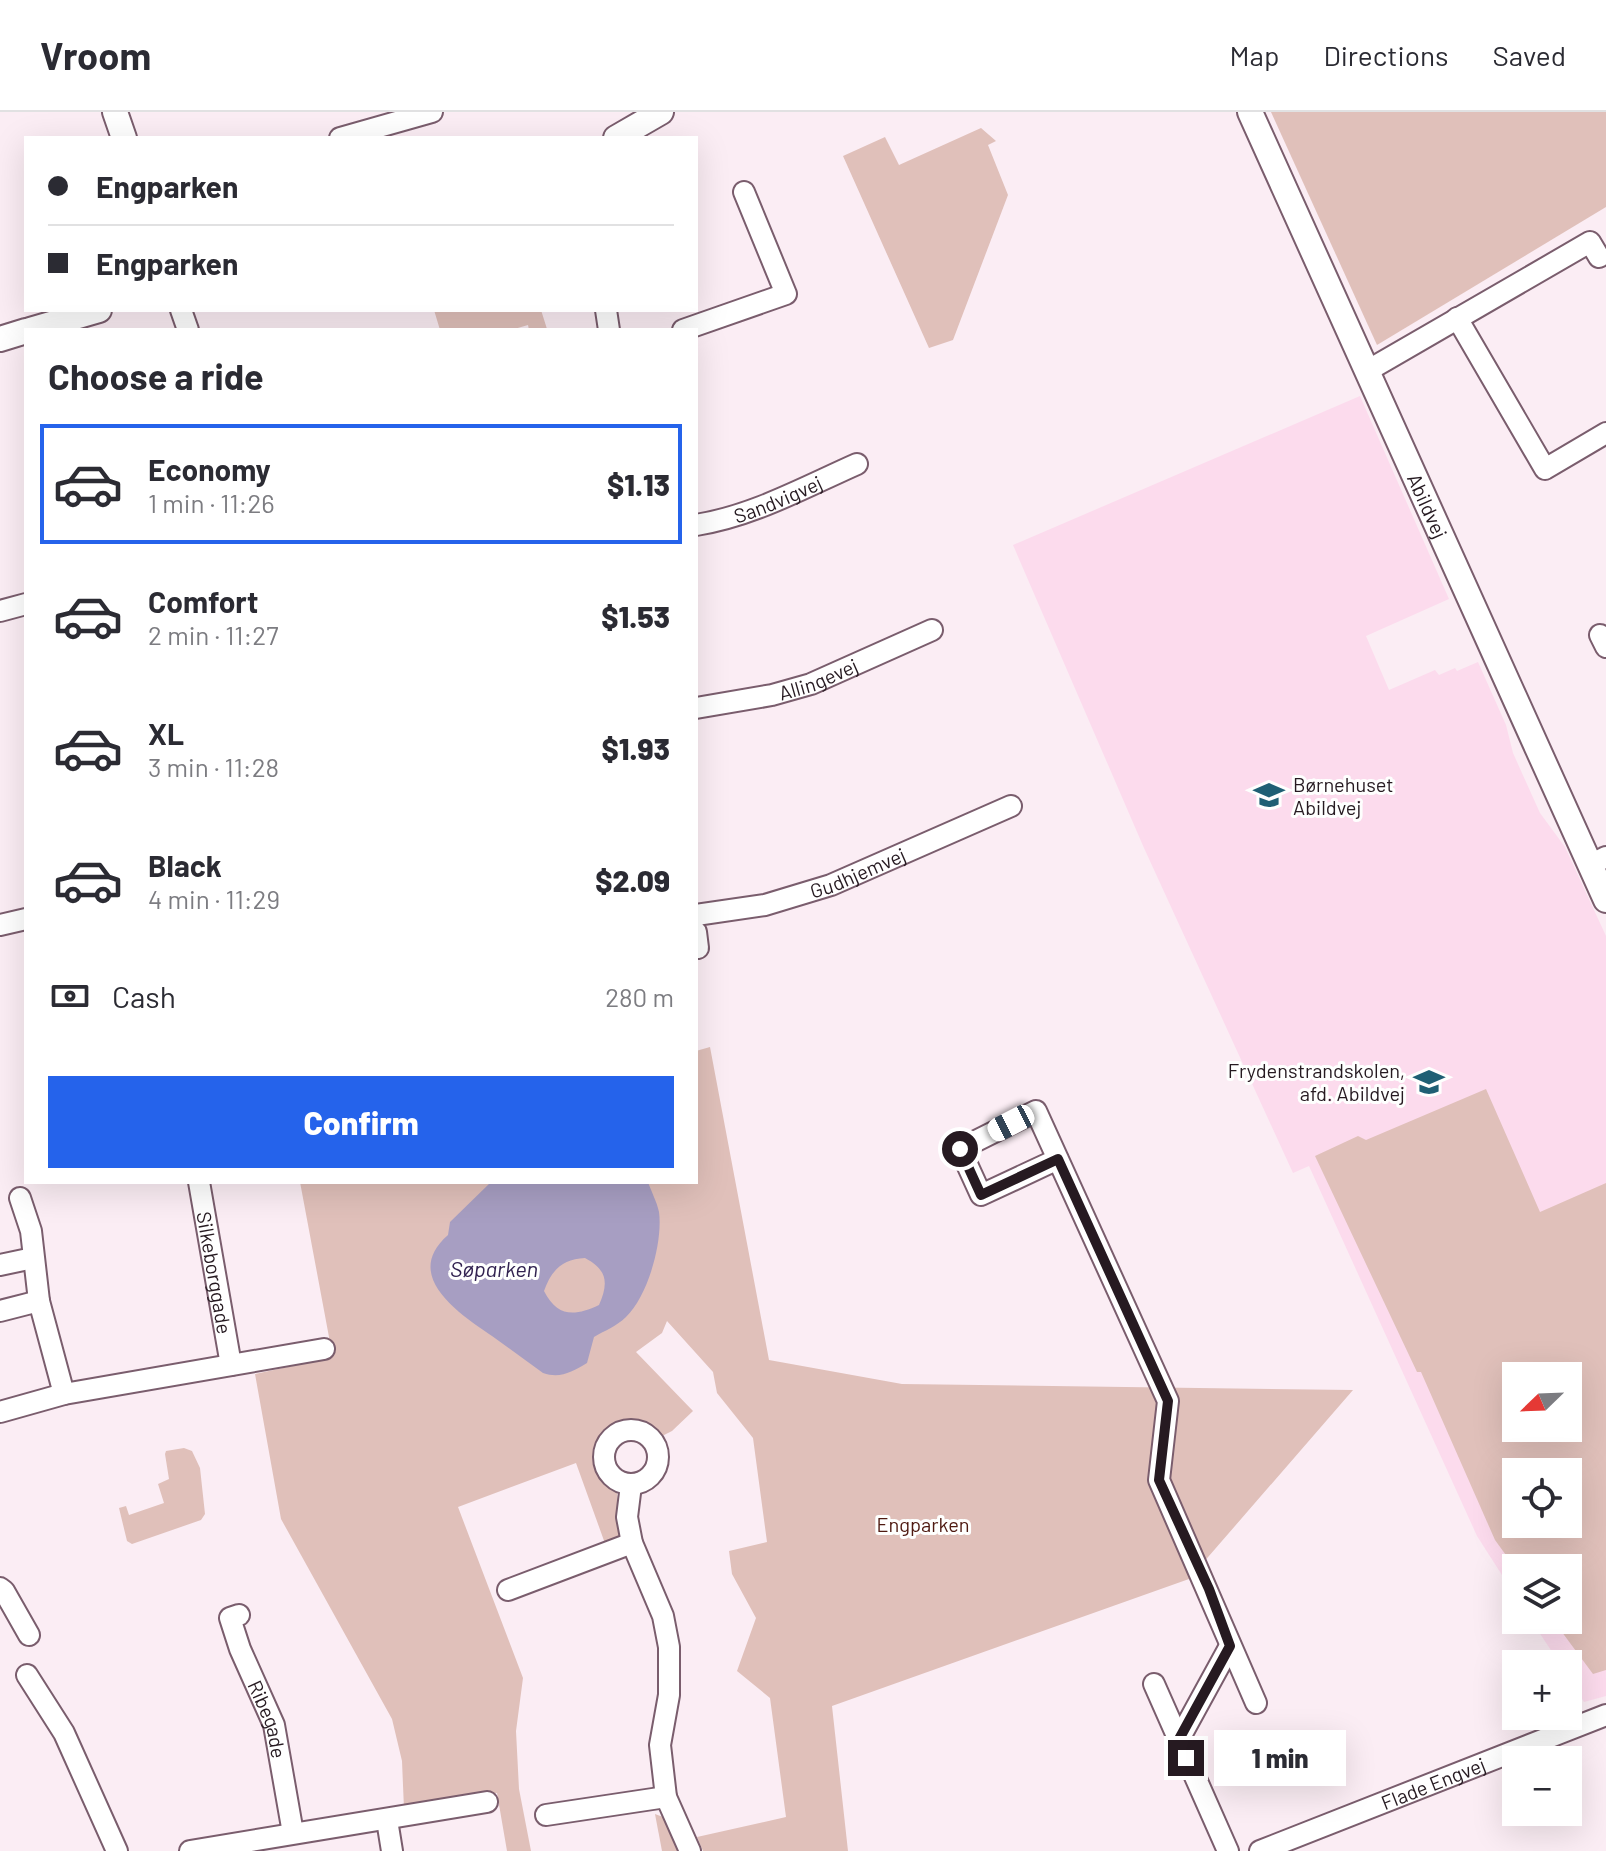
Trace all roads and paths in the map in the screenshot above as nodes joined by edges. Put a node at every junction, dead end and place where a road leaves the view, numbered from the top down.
1 (115, 112) edge
2 (432, 112) edge
3 (661, 112) edge
4 (1250, 112) edge
5 (123, 136) edge
6 (347, 136) edge
7 (619, 136) edge
8 (744, 192) dead end
9 (1599, 257) dead end
10 (92, 312) edge
11 (1457, 318) junction
12 (38, 328) edge
13 (689, 328) edge
14 (24, 332) edge
15 (0, 339) edge
16 (1367, 371) junction
17 (1606, 433) edge
18 (857, 464) dead end
19 (698, 525) edge
20 (24, 605) edge
21 (0, 611) edge
22 (932, 630) dead end
23 (698, 708) edge
24 (1011, 806) dead end
25 (1598, 861) edge
26 (1606, 900) edge
27 (698, 915) edge
28 (24, 919) edge
29 (0, 925) edge
30 (1058, 1159) junction
31 (199, 1184) edge
32 (20, 1198) dead end
33 (33, 1258) junction
34 (0, 1265) edge
35 (39, 1301) junction
36 (0, 1311) edge
37 (324, 1349) dead end
38 (231, 1365) junction
39 (64, 1394) junction
40 (0, 1412) edge
41 (631, 1485) dead end
42 (632, 1543) junction
43 (0, 1588) edge
44 (508, 1590) dead end
45 (239, 1615) dead end
46 (29, 1635) dead end
47 (1230, 1646) junction
48 (27, 1675) dead end
49 (1154, 1684) dead end
50 (1256, 1703) dead end
51 (1606, 1715) edge
52 (1178, 1741) junction
53 (666, 1797) junction
54 (487, 1802) dead end
55 (546, 1815) dead end
56 (387, 1820) junction
57 (293, 1833) junction
58 (196, 1850) edge
59 (117, 1851) edge
60 (392, 1851) edge
61 (690, 1851) edge
62 (1228, 1851) edge
63 (1260, 1851) edge

1 - 5 street
2 - 6 street
3 - 7 street
4 - 16 street, Abildvej
8 - 13 street
9 - 11 street
10 - 12 street
11 - 16 street
11 - 17 street
14 - 15 street
16 - 25 street, Abildvej
18 - 19 street, Sandvigvej
20 - 21 street
22 - 23 street, Allingevej
24 - 27 street, Gudhjemvej
25 - 26 street, Abildvej
28 - 29 street
30 - 30 street
30 - 47 street
31 - 38 street, Silkeborggade
32 - 33 street
33 - 34 street
33 - 35 street
35 - 36 street
35 - 39 street
37 - 38 street
38 - 39 street
39 - 40 street
41 - 42 street
42 - 44 street
42 - 53 street
43 - 46 street
45 - 57 street, Ribegade
47 - 50 street
47 - 52 street
48 - 59 street
49 - 52 street
51 - 63 street, Flade Engvej
52 - 62 street
53 - 55 street
53 - 61 street
54 - 56 street
56 - 57 street
56 - 60 street
57 - 58 street

